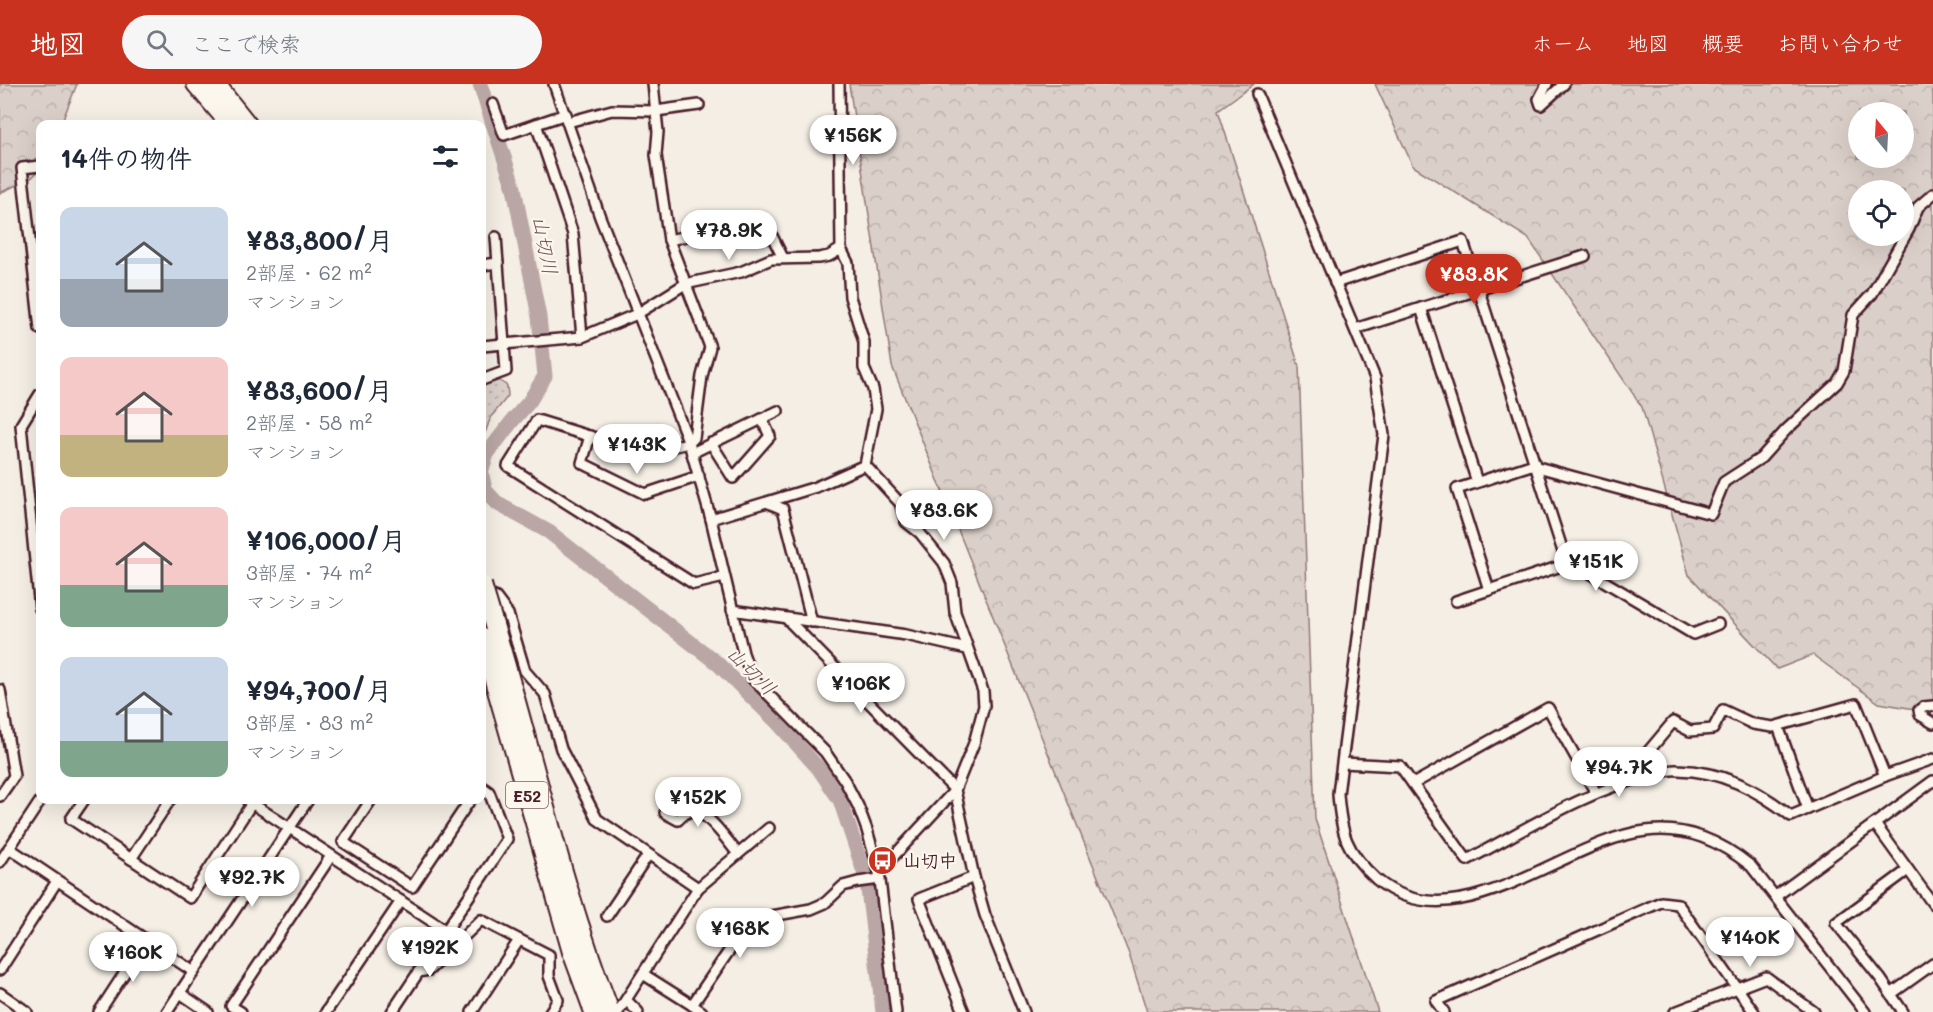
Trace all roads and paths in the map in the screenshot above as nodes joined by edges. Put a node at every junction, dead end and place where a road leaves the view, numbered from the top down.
1 (196, 84) edge
2 (215, 84) edge
3 (554, 84) edge
4 (653, 84) edge
5 (839, 84) edge
6 (1547, 84) edge
7 (1564, 84) edge
8 (1257, 94) dead end
9 (493, 104) dead end
10 (699, 105) dead end
11 (656, 111) junction
12 (567, 118) junction
13 (227, 120) edge
14 (244, 120) edge
15 (536, 124) junction
16 (36, 166) edge
17 (1933, 194) edge
18 (36, 235) edge
19 (29, 236) junction
20 (496, 237) dead end
21 (669, 240) junction
22 (841, 249) junction
23 (1585, 256) dead end
24 (783, 258) junction
25 (498, 263) junction
26 (486, 264) edge
27 (1335, 283) junction
28 (685, 284) junction
29 (1478, 290) junction
30 (36, 295) edge
31 (1421, 308) junction
32 (638, 314) junction
33 (1355, 329) junction
34 (582, 337) junction
35 (504, 344) junction
36 (486, 346) edge
37 (486, 378) edge
38 (36, 401) edge
39 (778, 411) dead end
40 (762, 419) junction
41 (590, 436) junction
42 (711, 443) junction
43 (690, 448) junction
44 (864, 465) junction
45 (1534, 465) junction
46 (699, 476) junction
47 (1477, 482) junction
48 (769, 503) junction
49 (30, 506) junction
50 (36, 510) edge
51 (711, 519) junction
52 (36, 564) edge
53 (1567, 564) junction
54 (724, 577) junction
55 (1489, 590) junction
56 (486, 591) edge
57 (1456, 601) dead end
58 (732, 610) junction
59 (486, 616) edge
60 (787, 619) junction
61 (812, 622) junction
62 (1718, 624) dead end
63 (488, 631) edge
64 (967, 649) junction
65 (0, 690) edge
66 (1933, 706) edge
67 (1933, 723) edge
68 (1778, 726) junction
69 (1933, 759) edge
70 (1343, 763) junction
71 (1651, 776) junction
72 (1885, 776) junction
73 (1933, 781) edge
74 (1413, 784) junction
75 (486, 790) edge
76 (955, 790) junction
77 (1596, 793) junction
78 (0, 796) edge
79 (39, 804) edge
80 (81, 804) edge
81 (167, 804) edge
82 (248, 804) edge
83 (254, 804) edge
84 (305, 804) edge
85 (368, 804) edge
86 (467, 804) edge
87 (1808, 809) junction
88 (665, 813) dead end
89 (1875, 824) junction
90 (289, 828) junction
91 (769, 828) dead end
92 (9, 849) junction
93 (738, 854) junction
94 (648, 855) junction
95 (331, 856) junction
96 (131, 859) junction
97 (0, 862) edge
98 (1908, 870) junction
99 (877, 877) junction
100 (974, 877) junction
101 (57, 881) junction
102 (699, 888) junction
103 (1776, 896) junction
104 (401, 901) junction
105 (1933, 904) edge
106 (607, 916) dead end
107 (445, 930) junction
108 (146, 940) junction
109 (519, 940) junction
110 (578, 944) junction
111 (1933, 964) edge
112 (0, 970) edge
113 (194, 972) junction
114 (418, 972) junction
115 (643, 974) junction
116 (1736, 988) junction
117 (0, 993) edge
118 (180, 993) junction
119 (1891, 994) junction
120 (626, 1000) junction
121 (692, 1005) junction
122 (27, 1012) edge
123 (99, 1012) edge
124 (168, 1012) edge
125 (208, 1012) edge
126 (241, 1012) edge
127 (326, 1012) edge
128 (392, 1012) edge
129 (472, 1012) edge
130 (550, 1012) edge
131 (594, 1012) edge
132 (610, 1012) edge
133 (618, 1012) edge
134 (638, 1012) edge
135 (702, 1012) edge
136 (896, 1012) edge
137 (964, 1012) edge
138 (1024, 1012) edge
139 (1444, 1012) edge
140 (1676, 1012) edge
141 (1754, 1012) edge
142 (1814, 1012) edge
143 (1865, 1012) edge
144 (1903, 1012) edge

1 - 13 highway
2 - 14 highway
3 - 12 street
4 - 11 street
5 - 22 street
6 - 7 street
8 - 27 street
9 - 15 street
10 - 11 street
11 - 12 street
11 - 21 street
12 - 15 street
12 - 32 street
15 - 34 street
16 - 19 street
17 - 45 street
18 - 19 street
19 - 30 street
20 - 25 street
21 - 24 street
21 - 28 street
22 - 24 street
22 - 44 street
23 - 29 street
24 - 28 street
25 - 26 street
25 - 35 street
27 - 29 street
27 - 33 street
28 - 32 street
28 - 43 street
29 - 31 street
29 - 45 street
31 - 33 street
31 - 47 street
32 - 34 street
32 - 43 street
33 - 70 street
34 - 35 street
35 - 36 street
35 - 37 street
38 - 49 street
39 - 40 street
40 - 42 street
40 - 42 street
41 - 43 street
41 - 46 street
41 - 54 street
42 - 43 street
43 - 46 street
44 - 48 street
44 - 64 street
45 - 47 street
45 - 53 street
46 - 51 street
47 - 55 street
48 - 51 street
48 - 61 street
49 - 50 street
49 - 52 street
51 - 54 street
53 - 55 street
53 - 62 street
54 - 58 street
55 - 57 street
56 - 94 street
58 - 60 street
58 - 99 street
59 - 63 highway, E52, bridge
60 - 61 street
60 - 76 street
61 - 64 street
63 - 110 highway, E52
64 - 76 street
65 - 78 street
66 - 67 street
68 - 71 street
68 - 72 street
68 - 87 street
69 - 72 street
70 - 74 street
70 - 103 street
71 - 77 street
71 - 87 street
72 - 87 street
73 - 89 street
74 - 77 street
74 - 77 street
75 - 107 street
76 - 99 street
76 - 100 street
79 - 92 street
80 - 96 street
81 - 96 street
82 - 96 street
83 - 90 street
84 - 90 street
85 - 86 street
88 - 93 street
89 - 98 street
89 - 103 street
90 - 95 street
90 - 113 street
91 - 93 street
92 - 97 street
92 - 101 street
93 - 102 street
94 - 102 street
94 - 106 street
95 - 104 street
95 - 126 street
98 - 105 street
98 - 119 street
99 - 121 street
99 - 136 street
100 - 137 street
100 - 138 street
101 - 108 street
101 - 112 street
102 - 115 street
103 - 143 street
104 - 107 street
104 - 127 street
107 - 114 street
108 - 113 street
108 - 123 street
109 - 114 street
109 - 129 street
109 - 130 street
110 - 131 highway, E52
110 - 132 highway, E52
111 - 119 street
113 - 118 street
114 - 128 street
115 - 120 street
115 - 121 street
116 - 139 street
116 - 140 street
116 - 141 street
116 - 142 street
117 - 122 street
118 - 124 street
118 - 125 street
119 - 144 street
120 - 133 street
120 - 134 street
121 - 135 street

